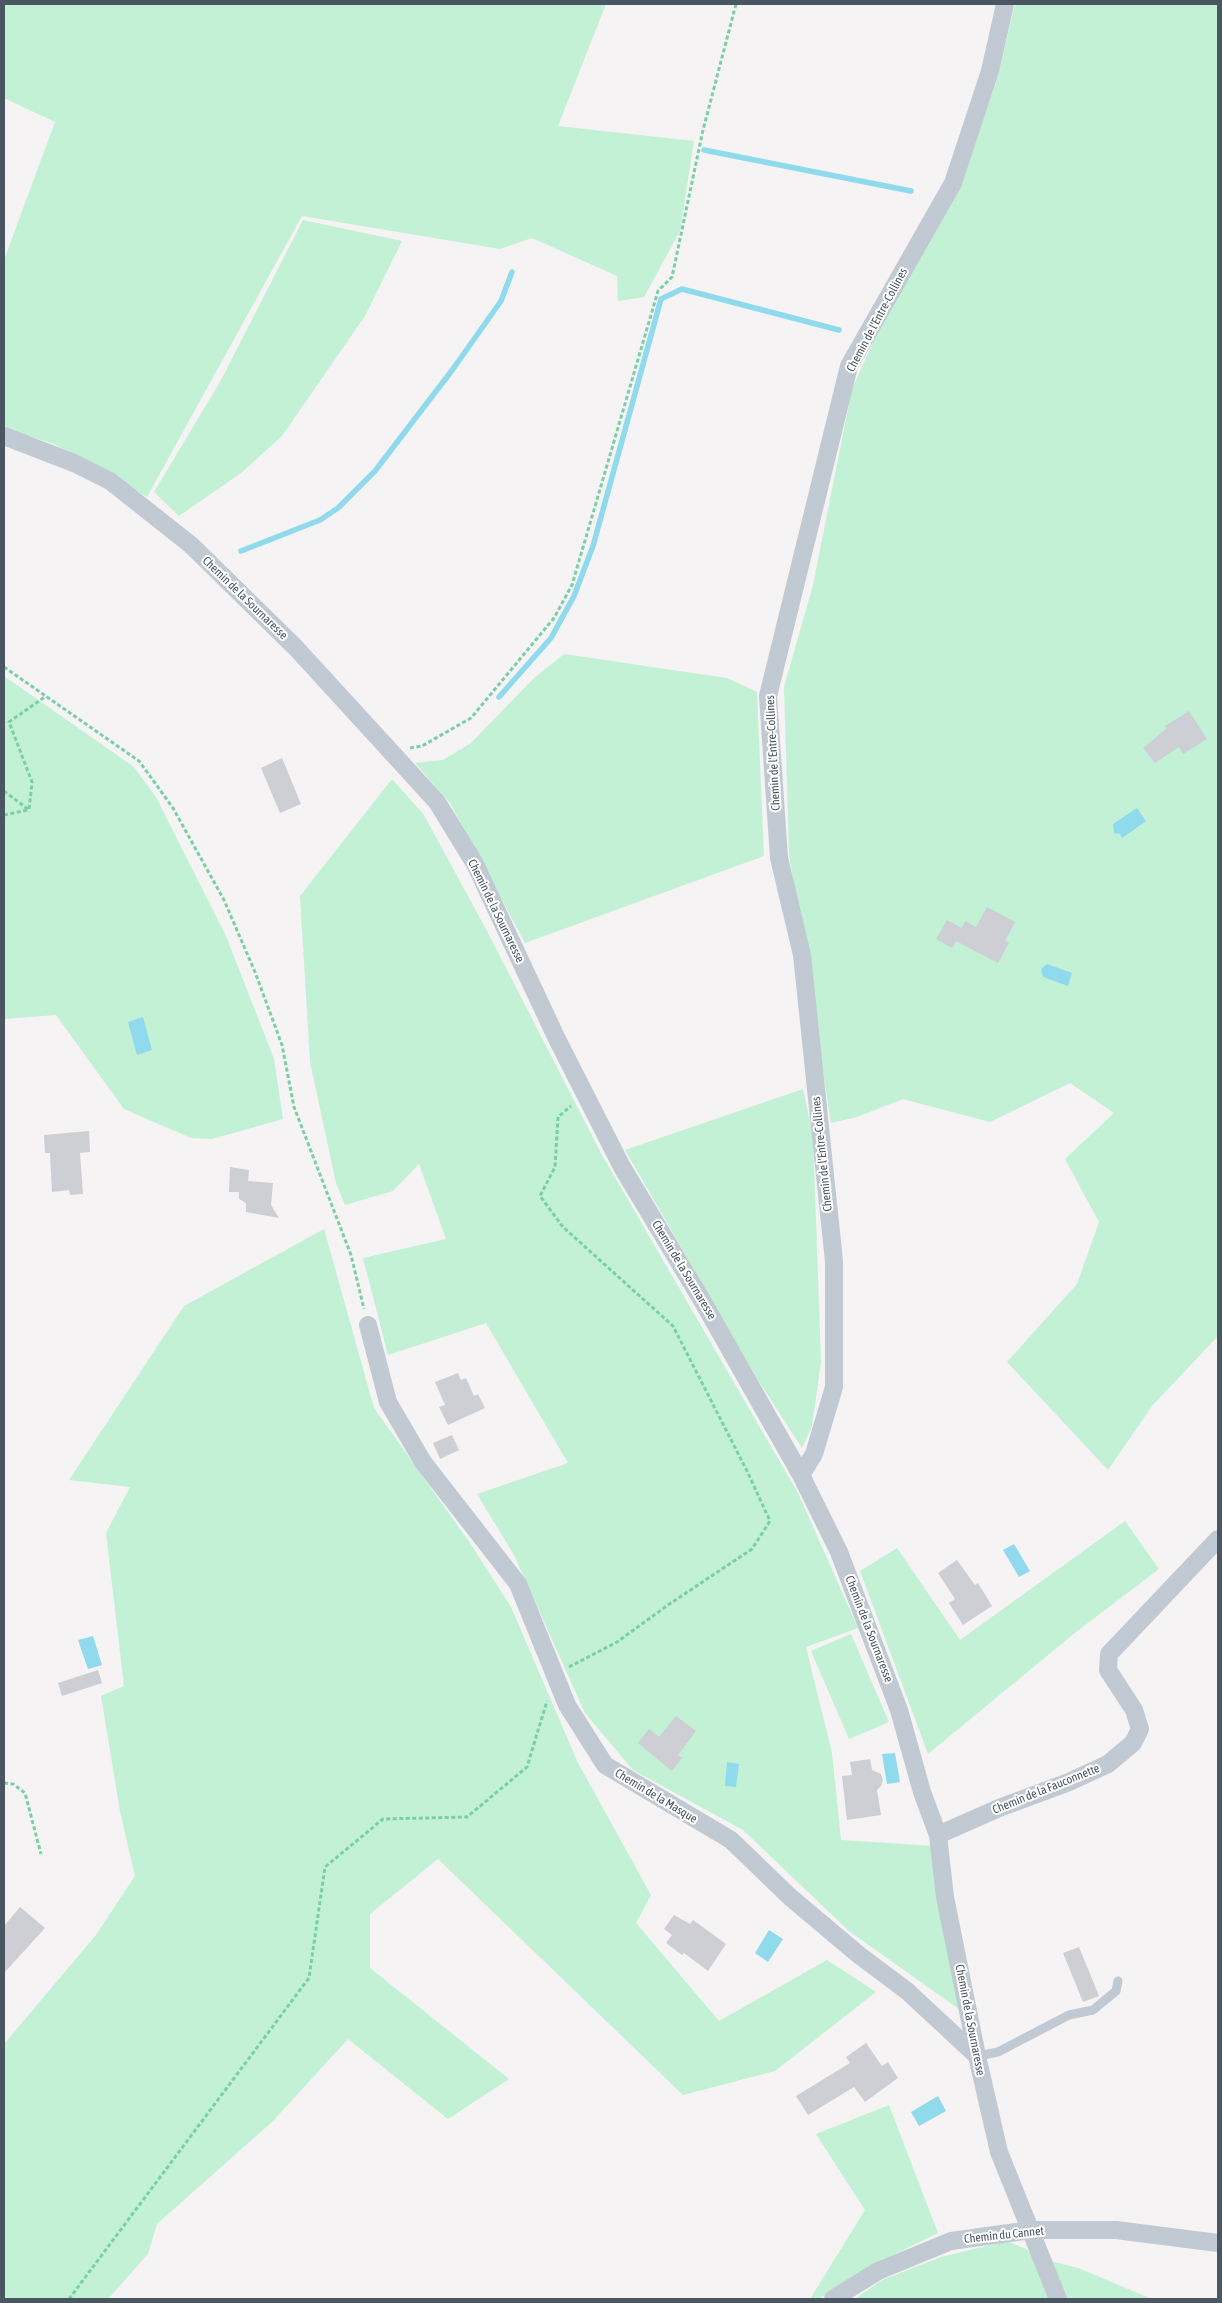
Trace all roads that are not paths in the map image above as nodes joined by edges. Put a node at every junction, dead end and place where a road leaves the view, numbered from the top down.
1 (1005, 4) edge
2 (4, 436) edge
3 (368, 1325) road end
4 (801, 1475) junction
5 (1218, 1539) edge
6 (938, 1835) junction
7 (1118, 1981) dead end
8 (977, 2056) junction
9 (1031, 2230) junction
10 (1218, 2243) edge
11 (833, 2299) edge
12 (1058, 2299) edge

1 - 4 street, Chemin de l'Entre-Collines
2 - 4 street, Chemin de la Sournaresse
3 - 8 street, Chemin de la Masque
4 - 6 street, Chemin de la Sournaresse
5 - 6 street, Chemin de la Fauconnette
6 - 8 street, Chemin de la Sournaresse
7 - 8 lane
8 - 9 street, Chemin de la Sournaresse
9 - 10 street, Chemin du Cannet
9 - 11 street, Chemin du Cannet
9 - 12 street, Chemin de la Sournaresse

